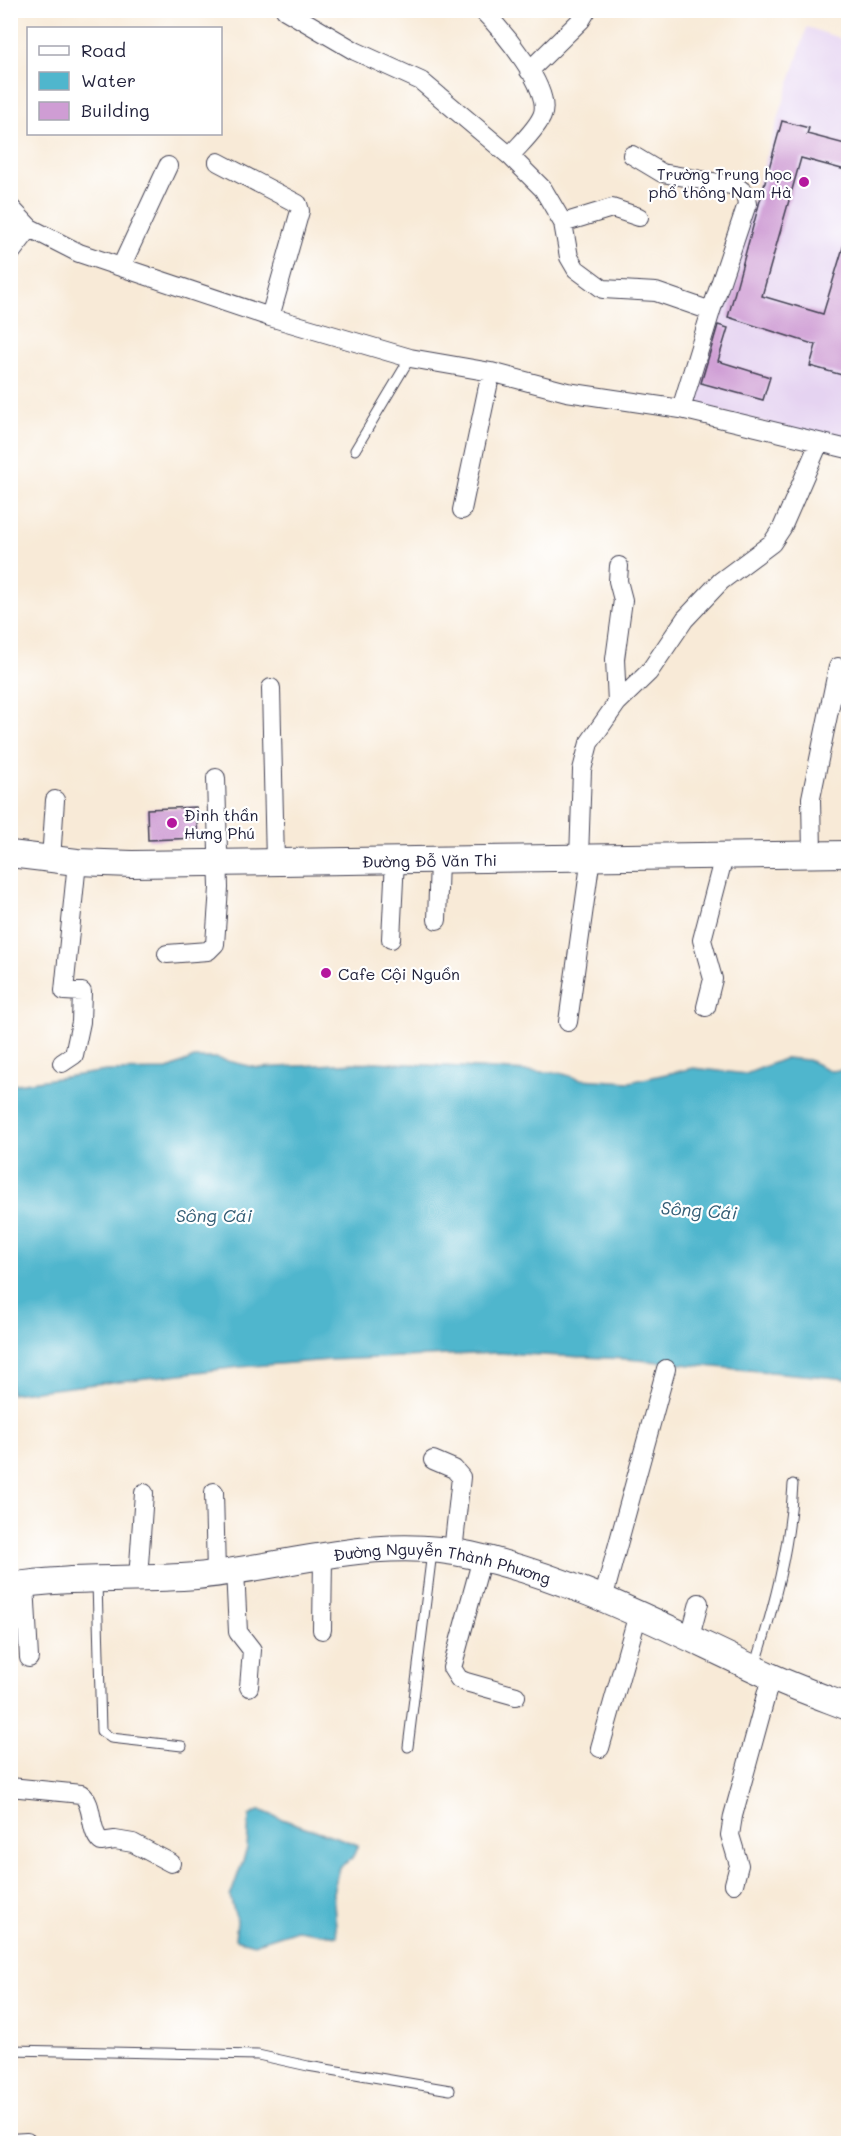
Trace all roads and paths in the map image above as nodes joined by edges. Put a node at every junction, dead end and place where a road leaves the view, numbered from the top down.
1 (285, 10) edge
2 (482, 10) edge
3 (587, 10) edge
4 (529, 71) junction
5 (632, 155) dead end
6 (510, 156) junction
7 (218, 162) dead end
8 (168, 166) dead end
9 (10, 207) edge
10 (639, 217) dead end
11 (563, 223) junction
12 (30, 228) junction
13 (10, 254) edge
14 (121, 267) junction
15 (711, 311) junction
16 (270, 317) junction
17 (410, 358) junction
18 (491, 372) junction
19 (681, 409) junction
20 (819, 443) junction
21 (849, 449) edge
22 (356, 450) dead end
23 (462, 510) dead end
24 (619, 566) dead end
25 (838, 667) dead end
26 (271, 688) dead end
27 (616, 703) junction
28 (216, 778) dead end
29 (55, 800) dead end
30 (10, 854) edge
31 (812, 854) junction
32 (849, 854) edge
33 (724, 856) junction
34 (585, 858) junction
35 (51, 860) junction
36 (395, 860) junction
37 (439, 860) junction
38 (76, 862) junction
39 (275, 862) junction
40 (217, 863) junction
41 (437, 920) dead end
42 (391, 939) dead end
43 (167, 954) dead end
44 (705, 1007) dead end
45 (568, 1022) dead end
46 (62, 1063) dead end
47 (666, 1369) dead end
48 (433, 1460) dead end
49 (793, 1484) dead end
50 (214, 1492) dead end
51 (144, 1493) dead end
52 (443, 1551) junction
53 (323, 1557) junction
54 (482, 1558) junction
55 (225, 1572) junction
56 (138, 1579) junction
57 (97, 1580) junction
58 (18, 1585) edge
59 (603, 1599) junction
60 (699, 1603) dead end
61 (638, 1614) junction
62 (322, 1630) dead end
63 (690, 1637) junction
64 (29, 1658) dead end
65 (763, 1673) junction
66 (249, 1687) dead end
67 (516, 1696) dead end
68 (849, 1707) edge
69 (182, 1746) dead end
70 (408, 1747) dead end
71 (600, 1748) dead end
72 (10, 1787) edge
73 (171, 1863) dead end
74 (734, 1884) dead end
75 (10, 2050) edge
76 (450, 2090) dead end

1 - 6 street
2 - 4 street
3 - 4 street
4 - 6 street
5 - 15 street
6 - 11 street
7 - 16 street
8 - 14 street
9 - 12 street
10 - 11 street
11 - 15 street
12 - 13 street
12 - 14 street
14 - 16 street
15 - 19 street
16 - 17 street
17 - 18 street
17 - 22 lane
18 - 19 street
18 - 23 street
19 - 20 street
20 - 21 street
20 - 27 street
24 - 27 street
25 - 31 street
26 - 39 street
27 - 34 street
28 - 40 street
29 - 35 street
30 - 35 street, Đường Đỗ Văn Thi
31 - 32 street, Đường Đỗ Văn Thi
31 - 33 street, Đường Đỗ Văn Thi
33 - 34 street, Đường Đỗ Văn Thi
33 - 44 street
34 - 37 street, Đường Đỗ Văn Thi
34 - 45 street
35 - 38 street, Đường Đỗ Văn Thi
36 - 37 street, Đường Đỗ Văn Thi
36 - 39 street, Đường Đỗ Văn Thi
36 - 42 street
37 - 41 street
38 - 40 street, Đường Đỗ Văn Thi
38 - 46 street
39 - 40 street, Đường Đỗ Văn Thi
40 - 43 street
47 - 59 street
48 - 52 street
49 - 65 lane
50 - 55 street
51 - 56 street
52 - 53 street, Đường Nguyễn Thành Phương
52 - 54 street, Đường Nguyễn Thành Phương
52 - 70 lane
53 - 55 street, Đường Nguyễn Thành Phương
53 - 62 street
54 - 59 street, Đường Nguyễn Thành Phương
54 - 67 street
55 - 56 street, Đường Nguyễn Thành Phương
55 - 66 street
56 - 57 street, Đường Nguyễn Thành Phương
57 - 58 street, Đường Nguyễn Thành Phương
57 - 69 lane
58 - 64 street
59 - 61 street, Đường Nguyễn Thành Phương
60 - 63 street
61 - 63 street, Đường Nguyễn Thành Phương
61 - 71 street
63 - 65 street, Đường Nguyễn Thành Phương
65 - 68 street, Đường Nguyễn Thành Phương
65 - 74 street
72 - 73 street
75 - 76 lane

